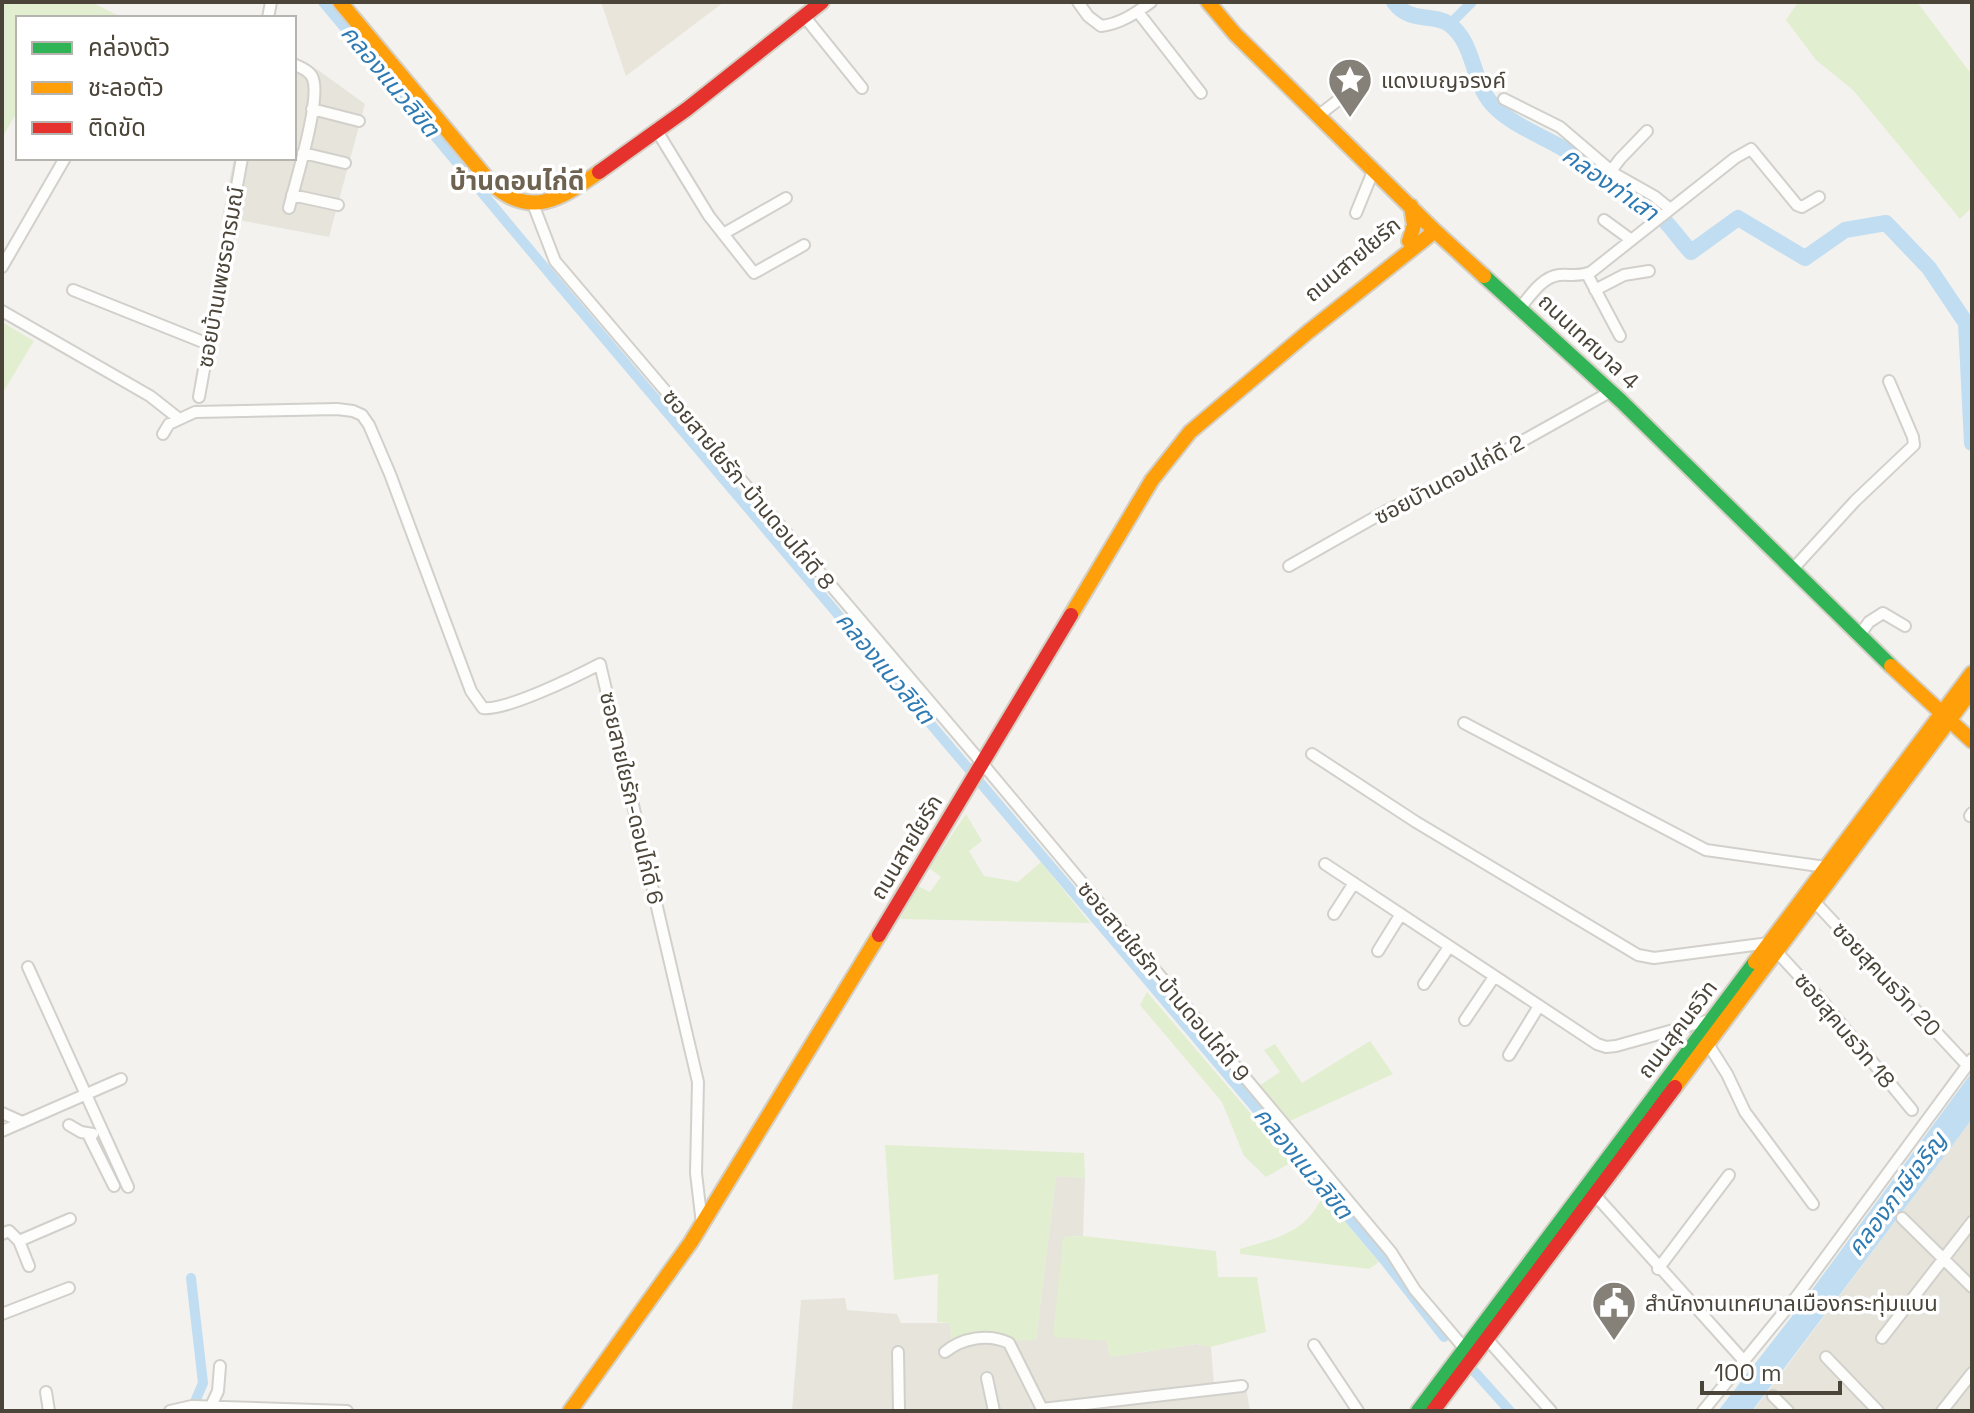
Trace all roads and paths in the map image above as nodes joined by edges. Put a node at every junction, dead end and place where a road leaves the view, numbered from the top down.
1 (340, 2) edge
2 (822, 2) edge
3 (1078, 2) edge
4 (1151, 2) edge
5 (1208, 2) edge
6 (1138, 12) junction
7 (804, 16) junction
8 (296, 65) edge
9 (862, 88) dead end
10 (1354, 88) dead end
11 (1201, 93) dead end
12 (1504, 99) dead end
13 (312, 109) junction
14 (1319, 115) junction
15 (359, 121) dead end
16 (657, 131) junction
17 (1647, 131) dead end
18 (303, 153) junction
19 (64, 160) edge
20 (242, 160) edge
21 (345, 163) dead end
22 (1374, 169) junction
23 (1611, 171) junction
24 (292, 195) junction
25 (1819, 197) dead end
26 (786, 198) dead end
27 (533, 204) junction
28 (338, 205) dead end
29 (1411, 205) junction
30 (289, 208) dead end
31 (1666, 212) junction
32 (1356, 213) dead end
33 (1604, 220) dead end
34 (1432, 227) junction
35 (723, 234) junction
36 (1630, 239) junction
37 (1412, 244) junction
38 (804, 245) dead end
39 (1453, 247) junction
40 (2, 267) edge
41 (1649, 271) dead end
42 (1587, 274) junction
43 (73, 290) dead end
44 (1595, 290) junction
45 (1520, 308) junction
46 (2, 311) edge
47 (1620, 336) dead end
48 (208, 344) junction
49 (1889, 381) dead end
50 (1610, 392) junction
51 (199, 397) dead end
52 (178, 418) junction
53 (163, 434) dead end
54 (1289, 566) dead end
55 (1792, 570) junction
56 (1905, 626) dead end
57 (1859, 636) junction
58 (1972, 673) edge
59 (1972, 690) edge
60 (1944, 718) junction
61 (1464, 723) dead end
62 (1972, 741) edge
63 (1312, 754) dead end
64 (978, 771) junction
65 (1325, 864) dead end
66 (1826, 867) junction
67 (1354, 883) junction
68 (1810, 897) junction
69 (1334, 914) dead end
70 (1401, 914) junction
71 (1449, 947) junction
72 (1773, 947) junction
73 (1378, 951) dead end
74 (28, 967) dead end
75 (1494, 977) junction
76 (1424, 984) dead end
77 (1539, 1006) junction
78 (1720, 1018) junction
79 (1465, 1020) dead end
80 (1708, 1044) junction
81 (1509, 1055) dead end
82 (1970, 1062) edge
83 (121, 1079) dead end
84 (86, 1095) junction
85 (1912, 1110) dead end
86 (2, 1113) edge
87 (22, 1122) junction
88 (69, 1125) dead end
89 (2, 1131) edge
90 (103, 1131) junction
91 (88, 1134) junction
92 (1729, 1175) dead end
93 (114, 1186) dead end
94 (128, 1187) dead end
95 (1595, 1195) junction
96 (1813, 1204) dead end
97 (1902, 1218) dead end
98 (70, 1219) dead end
99 (1972, 1222) edge
100 (702, 1224) junction
101 (2, 1234) edge
102 (19, 1241) junction
103 (1944, 1258) junction
104 (29, 1266) dead end
105 (1658, 1269) junction
106 (1972, 1287) edge
107 (69, 1288) dead end
108 (2, 1314) edge
109 (1882, 1338) dead end
110 (1487, 1339) junction
111 (1314, 1345) dead end
112 (1465, 1349) junction
113 (898, 1352) dead end
114 (945, 1352) dead end
115 (1826, 1357) dead end
116 (1745, 1362) junction
117 (220, 1366) dead end
118 (1972, 1373) edge
119 (987, 1378) dead end
120 (1242, 1386) dead end
121 (46, 1392) dead end
122 (1773, 1396) dead end
123 (211, 1406) junction
124 (1042, 1410) edge
125 (49, 1411) edge
126 (170, 1411) edge
127 (347, 1411) edge
128 (570, 1411) edge
129 (899, 1411) edge
130 (994, 1411) edge
131 (1358, 1411) edge
132 (1418, 1411) edge
133 (1433, 1411) edge
134 (1551, 1411) edge
135 (1703, 1411) edge
136 (1788, 1411) edge
137 (1878, 1411) edge
138 (1942, 1411) edge

1 - 27 street
2 - 7 street
3 - 6 street
4 - 6 street
5 - 14 street, ถนนเทศบาล 4
6 - 11 street
7 - 9 street
7 - 16 street
8 - 13 street
10 - 14 street
12 - 23 street
13 - 15 street
13 - 18 street
14 - 22 street, ถนนเทศบาล 4
16 - 27 street
16 - 35 street
17 - 23 street
18 - 21 street
18 - 24 street
19 - 40 street
20 - 48 street, ซอยบ้านเพชรอารมณ์
22 - 29 street, ถนนเทศบาล 4
22 - 32 street
23 - 31 street
24 - 28 street
24 - 30 street
25 - 31 street
26 - 35 street
27 - 64 street, ซอยสายใยรัก-บ้านดอนไก่ดี 8
29 - 34 street, ถนนเทศบาล 4
29 - 37 street
31 - 36 street
33 - 36 street
34 - 37 street, ถนนสายใยรัก
34 - 39 street, ถนนเทศบาล 4
35 - 38 street
36 - 42 street
37 - 39 street
37 - 64 street, ถนนสายใยรัก
39 - 45 street, ถนนเทศบาล 4
41 - 44 street
42 - 44 street
42 - 45 street
43 - 48 street
44 - 47 street
45 - 50 street, ถนนเทศบาล 4
46 - 52 street
48 - 51 street, ซอยบ้านเพชรอารมณ์
49 - 55 street
50 - 54 street, ซอยบัานดอนไก่ดี 2
50 - 55 street, ถนนเทศบาล 4
52 - 53 street
52 - 100 street, ซอยสายใยรัก-ดอนไก่ดี 6
55 - 57 street, ถนนเทศบาล 4
56 - 57 street
57 - 60 street, ถนนเทศบาล 4
58 - 60 street, ถนนสุคนธวิท
59 - 60 street, ถนนสุคนธวิท
60 - 62 street, ถนนเทศบาล 4
60 - 66 street, ถนนสุคนธวิท
60 - 68 street, ถนนสุคนธวิท
61 - 66 street
63 - 72 street
64 - 100 street, ถนนสายใยรัก
64 - 112 street, ซอยสายใยรัก-บ้านดอนไก่ดี 9
65 - 67 street
66 - 68 street, ถนนสุคนธวิท
67 - 69 street
67 - 70 street
68 - 72 street, ถนนสุคนธวิท
68 - 82 street, ซอยสุคนธวิท 20
70 - 71 street
70 - 73 street
71 - 75 street
71 - 76 street
72 - 78 street, ถนนสุคนธวิท
72 - 85 street, ซอยสุคนธวิท 18
74 - 84 street
75 - 77 street
75 - 79 street
77 - 78 street
77 - 81 street
78 - 80 street, ถนนสุคนธวิท
78 - 112 street, ถนนสุคนธวิท
80 - 95 street, ถนนสุคนธวิท
80 - 96 street
82 - 116 street
83 - 84 street
84 - 87 street
84 - 90 street
86 - 87 street
87 - 89 street
88 - 91 street
90 - 91 street
90 - 94 street
91 - 93 street
92 - 105 street
95 - 105 street
95 - 110 street, ถนนสุคนธวิท
97 - 103 street
98 - 102 street
99 - 103 street
100 - 128 street, ถนนสายใยรัก
101 - 102 street
102 - 104 street
103 - 106 street
103 - 109 street
105 - 116 street
107 - 108 street
110 - 133 street, ถนนสุคนธวิท
110 - 134 street
111 - 131 street
112 - 132 street, ถนนสุคนธวิท
113 - 129 street
114 - 124 street
115 - 137 street
116 - 135 street
117 - 123 street
118 - 138 street
119 - 130 street
120 - 124 street
121 - 125 street
122 - 136 street
123 - 126 street
123 - 127 street

